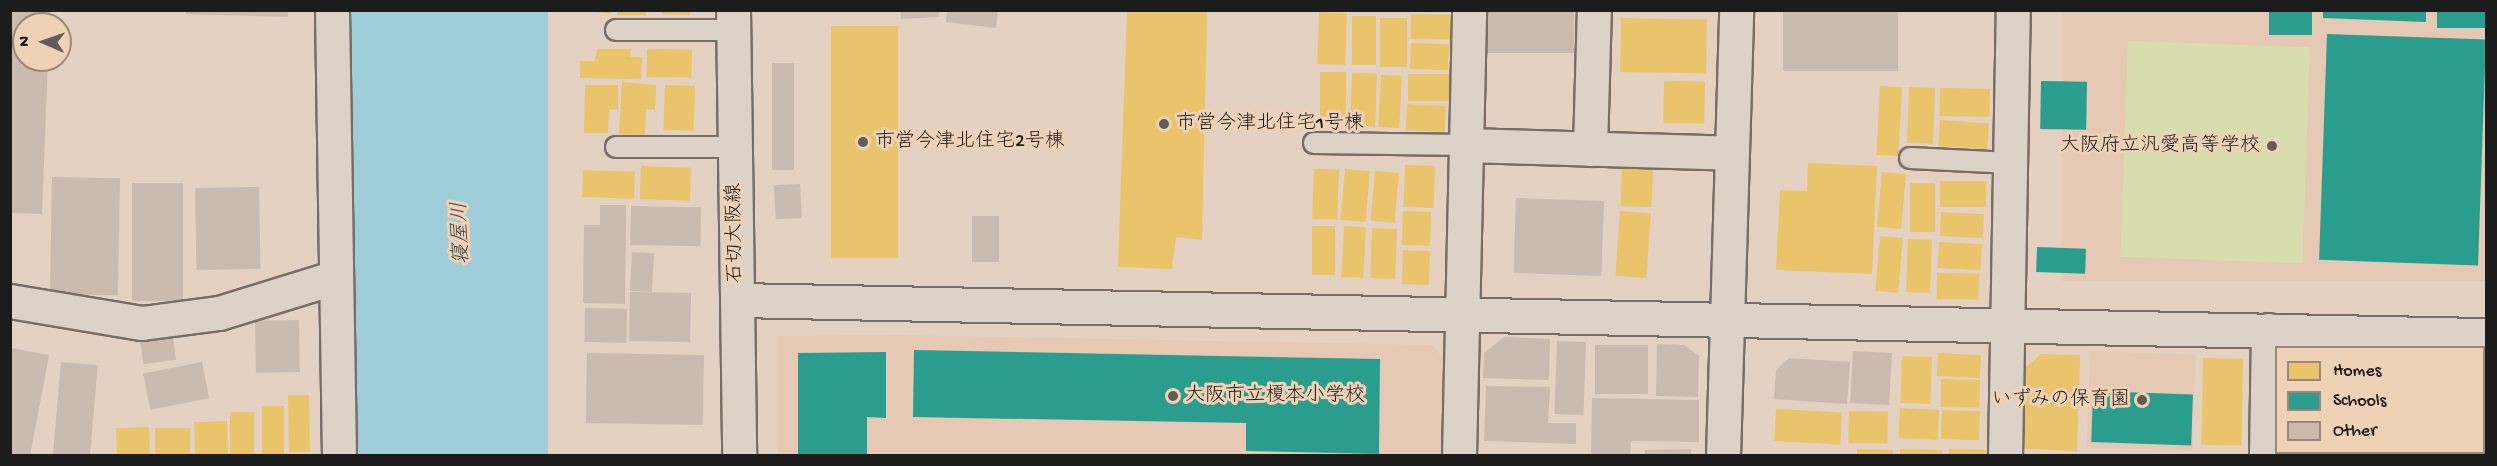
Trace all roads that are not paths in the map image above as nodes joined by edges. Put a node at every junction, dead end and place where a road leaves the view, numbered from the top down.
1 (332, 10) edge
2 (1469, 10) edge
3 (1594, 10) edge
4 (1736, 10) edge
5 (2013, 10) edge
6 (733, 20) edge
7 (616, 30) dead end
8 (1314, 143) dead end
9 (1466, 145) junction
10 (616, 147) dead end
11 (735, 147) junction
12 (1590, 149) junction
13 (1731, 153) junction
14 (1910, 158) dead end
15 (2010, 163) junction
16 (336, 277) junction
17 (737, 300) junction
18 (10, 301) edge
19 (1462, 313) junction
20 (1726, 319) junction
21 (2007, 326) junction
22 (2268, 330) junction
23 (2487, 335) edge
24 (339, 456) edge
25 (740, 456) edge
26 (1459, 456) edge
27 (1723, 456) edge
28 (2006, 456) edge
29 (2266, 456) edge

1 - 16 street
2 - 9 street
3 - 12 street
4 - 13 street
5 - 15 street
6 - 7 lane
6 - 11 street, 石切大阪線
8 - 9 lane
9 - 12 street
9 - 19 street
10 - 11 lane
11 - 17 street, 石切大阪線
12 - 13 street
13 - 20 street
14 - 15 lane
15 - 21 street
16 - 18 street
16 - 24 street
17 - 19 street
17 - 25 street, 石切大阪線
19 - 20 street
19 - 26 street
20 - 21 street
20 - 27 street
21 - 22 street
21 - 28 street
22 - 23 street
22 - 29 street

